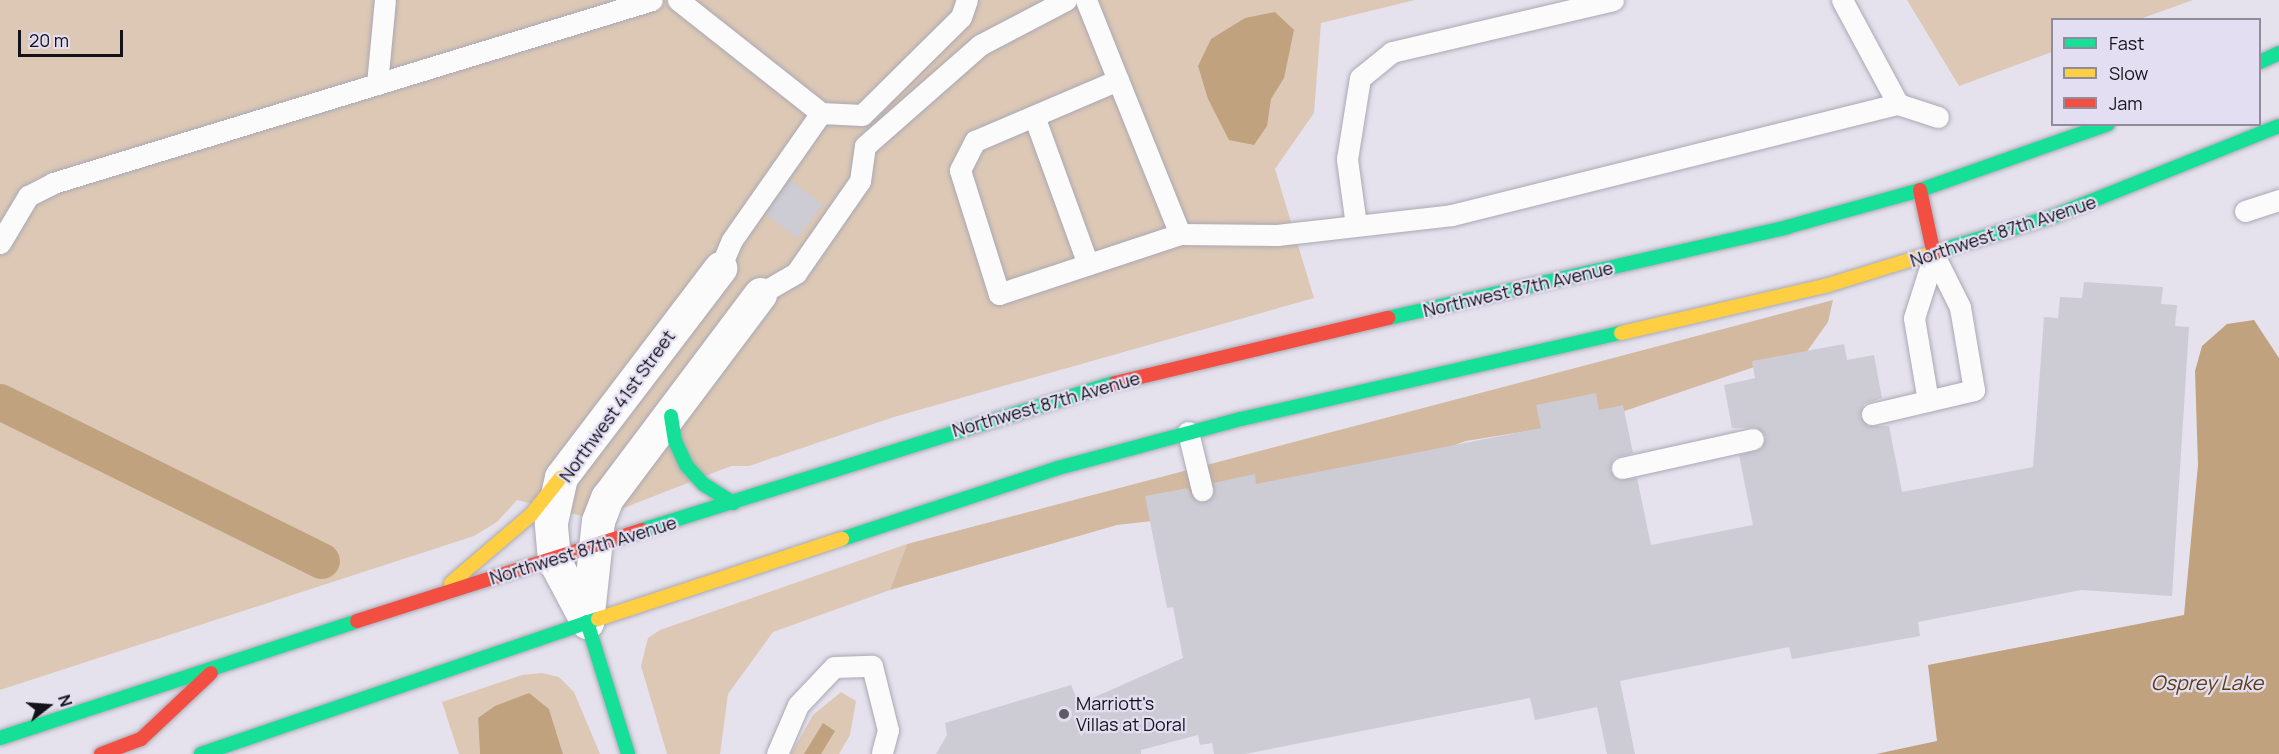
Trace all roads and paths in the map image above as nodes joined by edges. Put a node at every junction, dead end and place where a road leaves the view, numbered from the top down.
1 (385, 0) edge
2 (652, 0) edge
3 (678, 0) edge
4 (967, 0) edge
5 (1065, 0) edge
6 (1086, 0) edge
7 (1613, 0) edge
8 (1842, 0) edge
9 (2279, 53) edge
10 (2261, 61) edge
11 (1118, 80) junction
12 (377, 84) junction
13 (1898, 104) junction
14 (821, 113) junction
15 (1035, 116) junction
16 (1938, 117) dead end
17 (2102, 126) edge
18 (2279, 126) edge
19 (1920, 190) junction
20 (2279, 200) edge
21 (2245, 212) dead end
22 (1356, 225) junction
23 (1180, 234) junction
24 (0, 243) edge
25 (1934, 255) junction
26 (1088, 264) junction
27 (720, 268) joint
28 (760, 294) joint
29 (1928, 401) junction
30 (1872, 414) dead end
31 (671, 416) junction
32 (1188, 432) junction
33 (1753, 439) dead end
34 (1622, 468) dead end
35 (561, 477) junction
36 (1202, 490) dead end
37 (734, 503) junction
38 (594, 548) junction
39 (554, 560) junction
40 (436, 595) junction
41 (587, 622) junction
42 (219, 666) junction
43 (0, 738) edge
44 (882, 752) dead end
45 (101, 754) edge
46 (201, 754) edge
47 (628, 754) edge
48 (777, 754) edge

1 - 12 lane
2 - 12 lane
3 - 14 lane
4 - 14 lane
5 - 28 lane
6 - 11 lane
7 - 22 lane
8 - 13 lane
9 - 10 main road
11 - 15 lane
11 - 23 lane
12 - 24 lane
13 - 16 lane
13 - 22 lane
14 - 27 lane
15 - 26 lane
15 - 26 lane
17 - 19 main road, Northwest 87th Avenue
18 - 25 main road, Northwest 87th Avenue
19 - 25 main road
19 - 37 main road, Northwest 87th Avenue
20 - 21 lane
22 - 23 lane
23 - 26 lane
25 - 29 lane
25 - 29 lane
25 - 32 main road, Northwest 87th Avenue
27 - 35 street, Northwest 41st Street
28 - 31 street, Northwest 41st Street
29 - 30 lane
31 - 37 main road
31 - 38 street, Northwest 41st Street
32 - 36 lane
32 - 41 main road, Northwest 87th Avenue
33 - 34 lane
35 - 39 street, Northwest 41st Street
35 - 40 main road
37 - 38 main road, Northwest 87th Avenue
38 - 39 main road, Northwest 87th Avenue
38 - 41 street, Northwest 41st Street
39 - 40 main road, Northwest 87th Avenue
39 - 41 street, Northwest 41st Street
40 - 42 main road, Northwest 87th Avenue
41 - 46 main road, Northwest 87th Avenue
41 - 47 main road, Northwest 41st Street
42 - 43 main road, Northwest 87th Avenue
42 - 45 main road
44 - 48 lane

